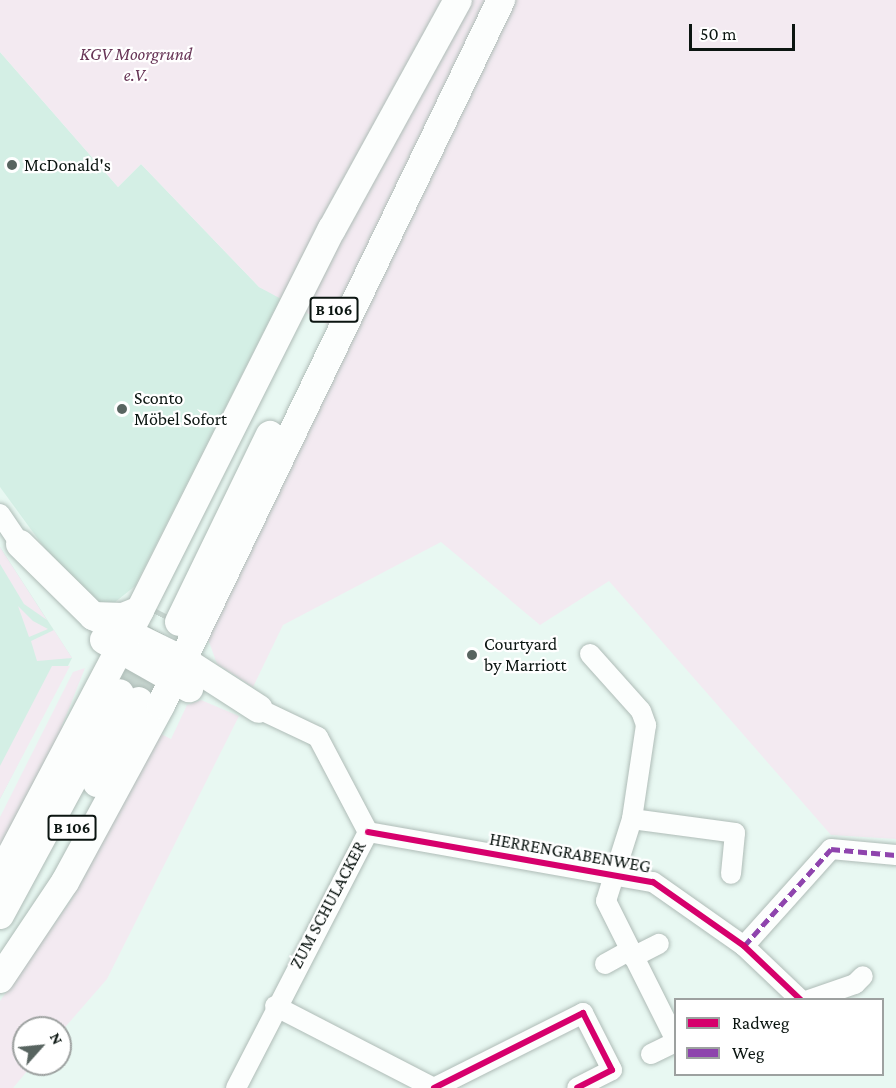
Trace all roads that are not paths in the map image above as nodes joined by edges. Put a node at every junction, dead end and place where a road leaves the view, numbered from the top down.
1 (458, 0) edge
2 (468, 0) edge
3 (494, 0) edge
4 (501, 0) edge
5 (0, 514) edge
6 (20, 544) joint
7 (90, 623) junction
8 (590, 654) dead end
9 (155, 658) junction
10 (259, 709) joint
11 (632, 819) junction
12 (368, 832) junction
13 (896, 855) edge
14 (731, 874) dead end
15 (612, 875) junction
16 (0, 876) edge
17 (0, 915) edge
18 (659, 944) dead end
19 (744, 946) junction
20 (0, 952) edge
21 (632, 954) junction
22 (605, 964) dead end
23 (863, 976) dead end
24 (0, 979) edge
25 (800, 998) edge
26 (812, 998) edge
27 (275, 1006) junction
28 (674, 1040) edge
29 (674, 1042) edge
30 (651, 1054) dead end
31 (236, 1088) edge
32 (434, 1088) edge
33 (577, 1088) edge

1 - 9 highway
2 - 9 highway, B 106
3 - 9 highway, B 106
4 - 9 highway
5 - 6 street
6 - 7 highway
7 - 9 highway
7 - 9 highway
8 - 11 street, HERRENGRABENWEG
9 - 10 highway
9 - 16 highway
9 - 17 highway, B 106
9 - 20 highway, B 106
9 - 24 highway
10 - 12 street, ZUM SCHULACKER
11 - 14 street
11 - 15 street, HERRENGRABENWEG
12 - 15 street, HERRENGRABENWEG
12 - 27 street, ZUM SCHULACKER
13 - 19 street
15 - 19 street, HERRENGRABENWEG
15 - 21 street, HERRENGRABENWEG
18 - 21 street
19 - 25 street, HERRENGRABENWEG
21 - 22 street
21 - 28 street, HERRENGRABENWEG
23 - 26 street
27 - 31 street, ZUM SCHULACKER
27 - 32 street
29 - 30 street, HERRENGRABENWEG
32 - 33 street

